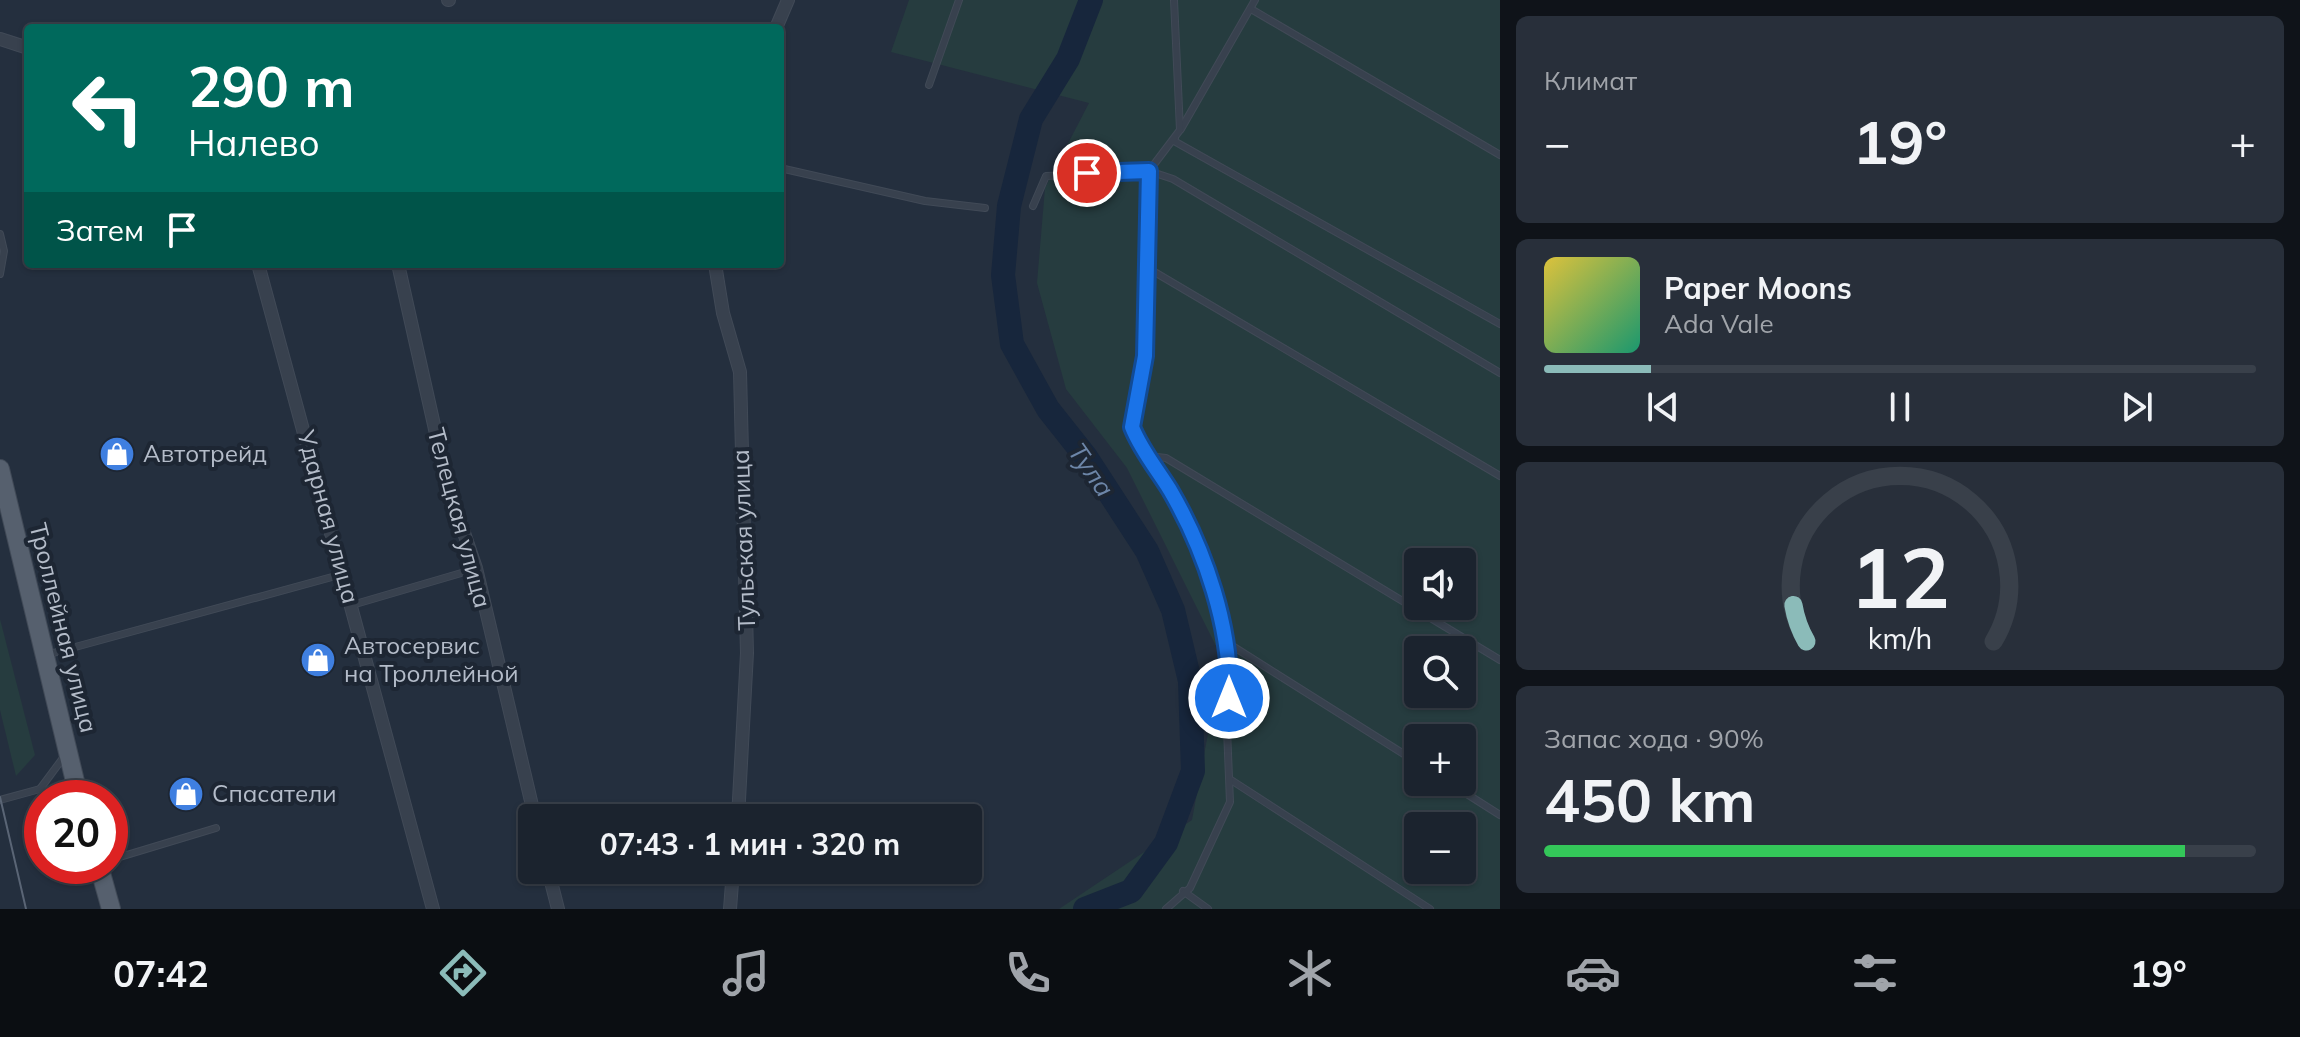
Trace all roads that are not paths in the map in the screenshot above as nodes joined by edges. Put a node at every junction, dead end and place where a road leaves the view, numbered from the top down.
1 (788, 0) edge
2 (959, 0) edge
3 (1174, 0) edge
4 (1255, 0) edge
5 (1251, 9) junction
6 (778, 24) edge
7 (0, 39) edge
8 (24, 47) edge
9 (929, 85) dead end
10 (1180, 130) junction
11 (1500, 155) edge
12 (784, 169) edge
13 (1149, 171) junction
14 (1033, 206) dead end
15 (985, 208) dead end
16 (0, 234) edge
17 (1146, 267) junction
18 (259, 268) edge
19 (399, 268) edge
20 (716, 268) edge
21 (0, 274) edge
22 (1500, 324) edge
23 (1500, 373) edge
24 (1148, 456) junction
25 (0, 469) edge
26 (1500, 476) edge
27 (476, 568) junction
28 (343, 574) junction
29 (352, 605) junction
30 (1226, 642) junction
31 (46, 655) junction
32 (1500, 660) edge
33 (67, 745) junction
34 (1404, 754) edge
35 (47, 780) edge
36 (75, 780) edge
37 (1231, 780) junction
38 (24, 793) edge
39 (1470, 796) edge
40 (0, 800) edge
41 (532, 804) edge
42 (739, 804) edge
43 (1500, 815) edge
44 (216, 828) dead end
45 (128, 855) edge
46 (104, 884) edge
47 (552, 884) edge
48 (732, 884) edge
49 (1183, 891) junction
50 (111, 909) edge
51 (433, 909) edge
52 (558, 909) edge
53 (730, 909) edge
54 (1166, 909) edge
55 (1208, 909) edge
56 (1430, 909) edge

1 - 6 street
2 - 9 lane
3 - 10 lane
4 - 5 lane
5 - 10 lane
5 - 11 lane
7 - 8 street
10 - 13 lane
10 - 22 lane
12 - 15 lane
13 - 14 lane
13 - 17 lane
13 - 23 lane
16 - 21 lane
17 - 24 lane
17 - 26 lane
18 - 28 street, Ударная улица
19 - 27 street, Телецкая улица
20 - 42 street, Тульская улица
24 - 30 lane
24 - 32 lane
25 - 31 main road, Троллейная улица
27 - 29 lane
27 - 41 street, Телецкая улица
28 - 29 street, Ударная улица
28 - 31 lane
29 - 51 street, Ударная улица
30 - 34 lane
30 - 37 lane
31 - 33 main road, Троллейная улица
33 - 35 lane
33 - 36 main road, Троллейная улица
37 - 49 lane
37 - 56 lane
38 - 40 lane
39 - 43 lane
44 - 45 lane
46 - 50 main road
47 - 52 street
48 - 53 street
49 - 54 lane
49 - 55 lane

